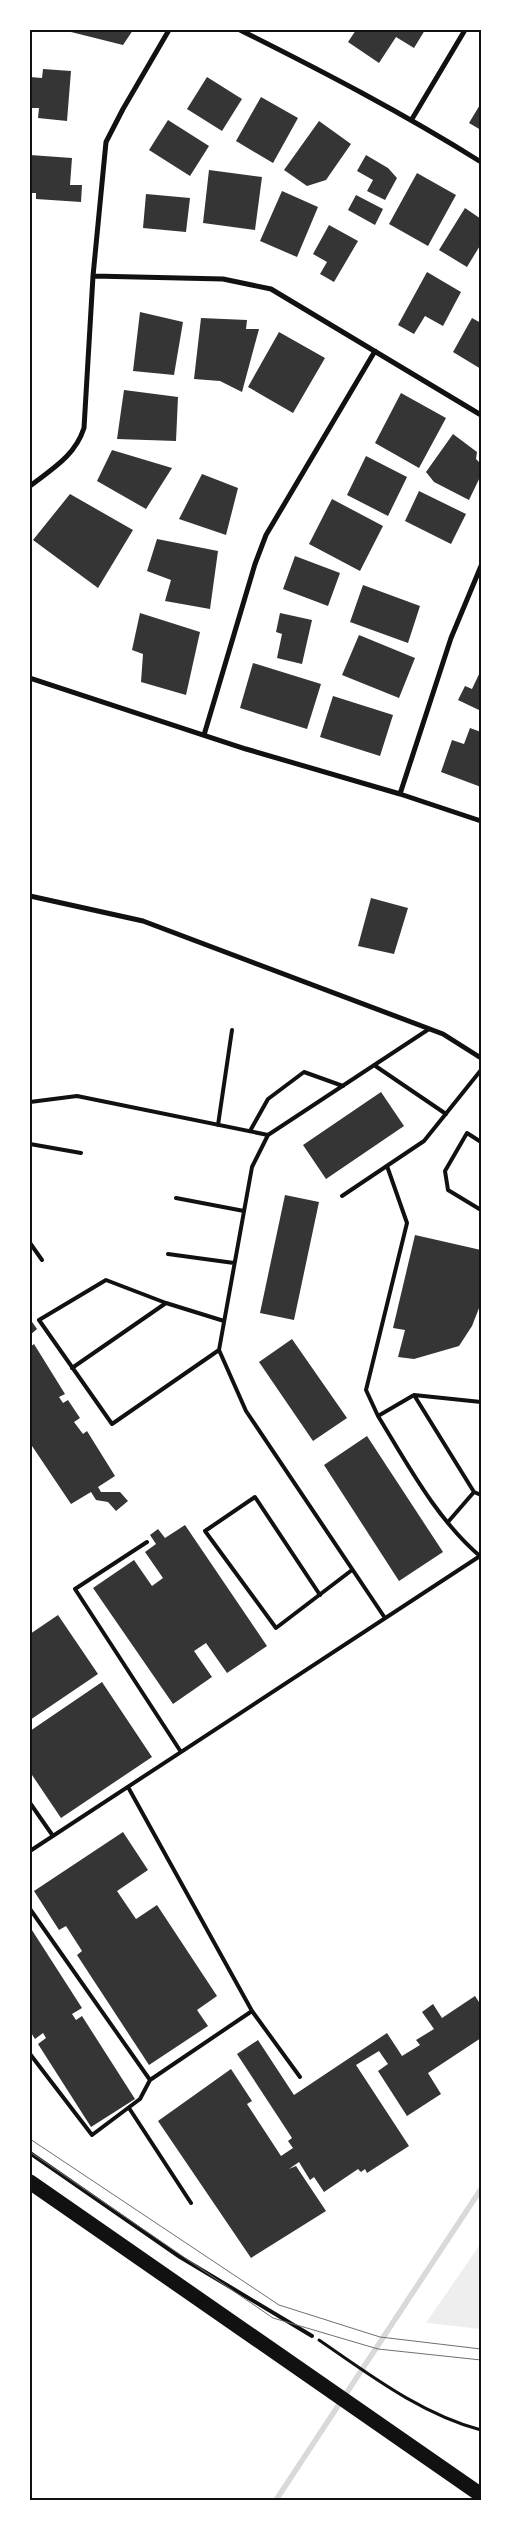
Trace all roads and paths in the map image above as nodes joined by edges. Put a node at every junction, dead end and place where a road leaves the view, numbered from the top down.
1 (169, 30) edge
2 (240, 30) edge
3 (465, 30) edge
4 (412, 119) junction
5 (481, 162) edge
6 (93, 276) junction
7 (375, 351) junction
8 (481, 414) edge
9 (30, 486) edge
10 (481, 566) edge
11 (30, 678) edge
12 (204, 735) junction
13 (400, 794) junction
14 (481, 821) edge
15 (30, 896) edge
16 (429, 1029) junction
17 (232, 1030) dead end
18 (481, 1058) edge
19 (374, 1065) junction
20 (481, 1070) edge
21 (343, 1086) junction
22 (30, 1102) edge
23 (446, 1114) junction
24 (218, 1125) junction
25 (250, 1131) junction
26 (268, 1135) junction
27 (481, 1142) edge
28 (30, 1144) edge
29 (80, 1153) dead end
30 (387, 1166) junction
31 (342, 1196) dead end
32 (176, 1198) dead end
33 (481, 1210) edge
34 (244, 1211) junction
35 (30, 1243) edge
36 (168, 1254) dead end
37 (42, 1260) dead end
38 (234, 1264) junction
39 (166, 1303) junction
40 (224, 1321) junction
41 (219, 1350) junction
42 (72, 1368) junction
43 (414, 1395) junction
44 (481, 1402) edge
45 (378, 1416) junction
46 (474, 1492) junction
47 (481, 1494) edge
48 (448, 1522) junction
49 (147, 1542) dead end
50 (480, 1556) edge
51 (352, 1570) junction
52 (320, 1595) junction
53 (385, 1618) junction
54 (182, 1752) junction
55 (128, 1787) junction
56 (30, 1803) edge
57 (53, 1836) junction
58 (30, 1851) edge
59 (30, 1909) edge
60 (252, 2011) junction
61 (30, 2054) edge
62 (300, 2077) dead end
63 (150, 2080) junction
64 (129, 2108) junction
65 (30, 2153) edge
66 (30, 2182) edge
67 (191, 2203) dead end
68 (312, 2336) joint
69 (481, 2430) edge
70 (481, 2495) edge

1 - 6 street
2 - 4 street
3 - 4 street
4 - 5 street
6 - 7 street
6 - 9 street
7 - 8 street
7 - 12 street
10 - 13 street
11 - 12 street
12 - 13 street
13 - 14 street
15 - 16 street
16 - 18 street
16 - 19 lane
17 - 24 lane
19 - 21 lane
19 - 23 lane
20 - 23 lane
21 - 25 lane
21 - 26 lane
22 - 24 lane
23 - 30 lane
24 - 25 lane
25 - 26 lane
26 - 34 lane
27 - 33 lane
28 - 29 lane
30 - 31 lane
30 - 45 lane
32 - 34 lane
34 - 38 lane
35 - 37 lane
36 - 38 lane
38 - 40 lane
39 - 40 lane
39 - 42 lane
39 - 42 lane
40 - 41 lane
41 - 42 lane
41 - 51 lane
43 - 44 lane
43 - 45 lane
43 - 46 lane
45 - 48 lane
46 - 47 lane
46 - 48 lane
48 - 50 lane
49 - 54 lane
50 - 53 lane
51 - 52 lane
51 - 53 lane
52 - 52 lane
53 - 54 lane
54 - 55 lane
55 - 57 lane
55 - 60 lane
56 - 57 lane
57 - 58 lane
59 - 63 lane
60 - 62 lane
60 - 63 lane
61 - 64 lane
63 - 64 lane
64 - 67 lane
65 - 68 lane
66 - 70 highway
68 - 69 path

